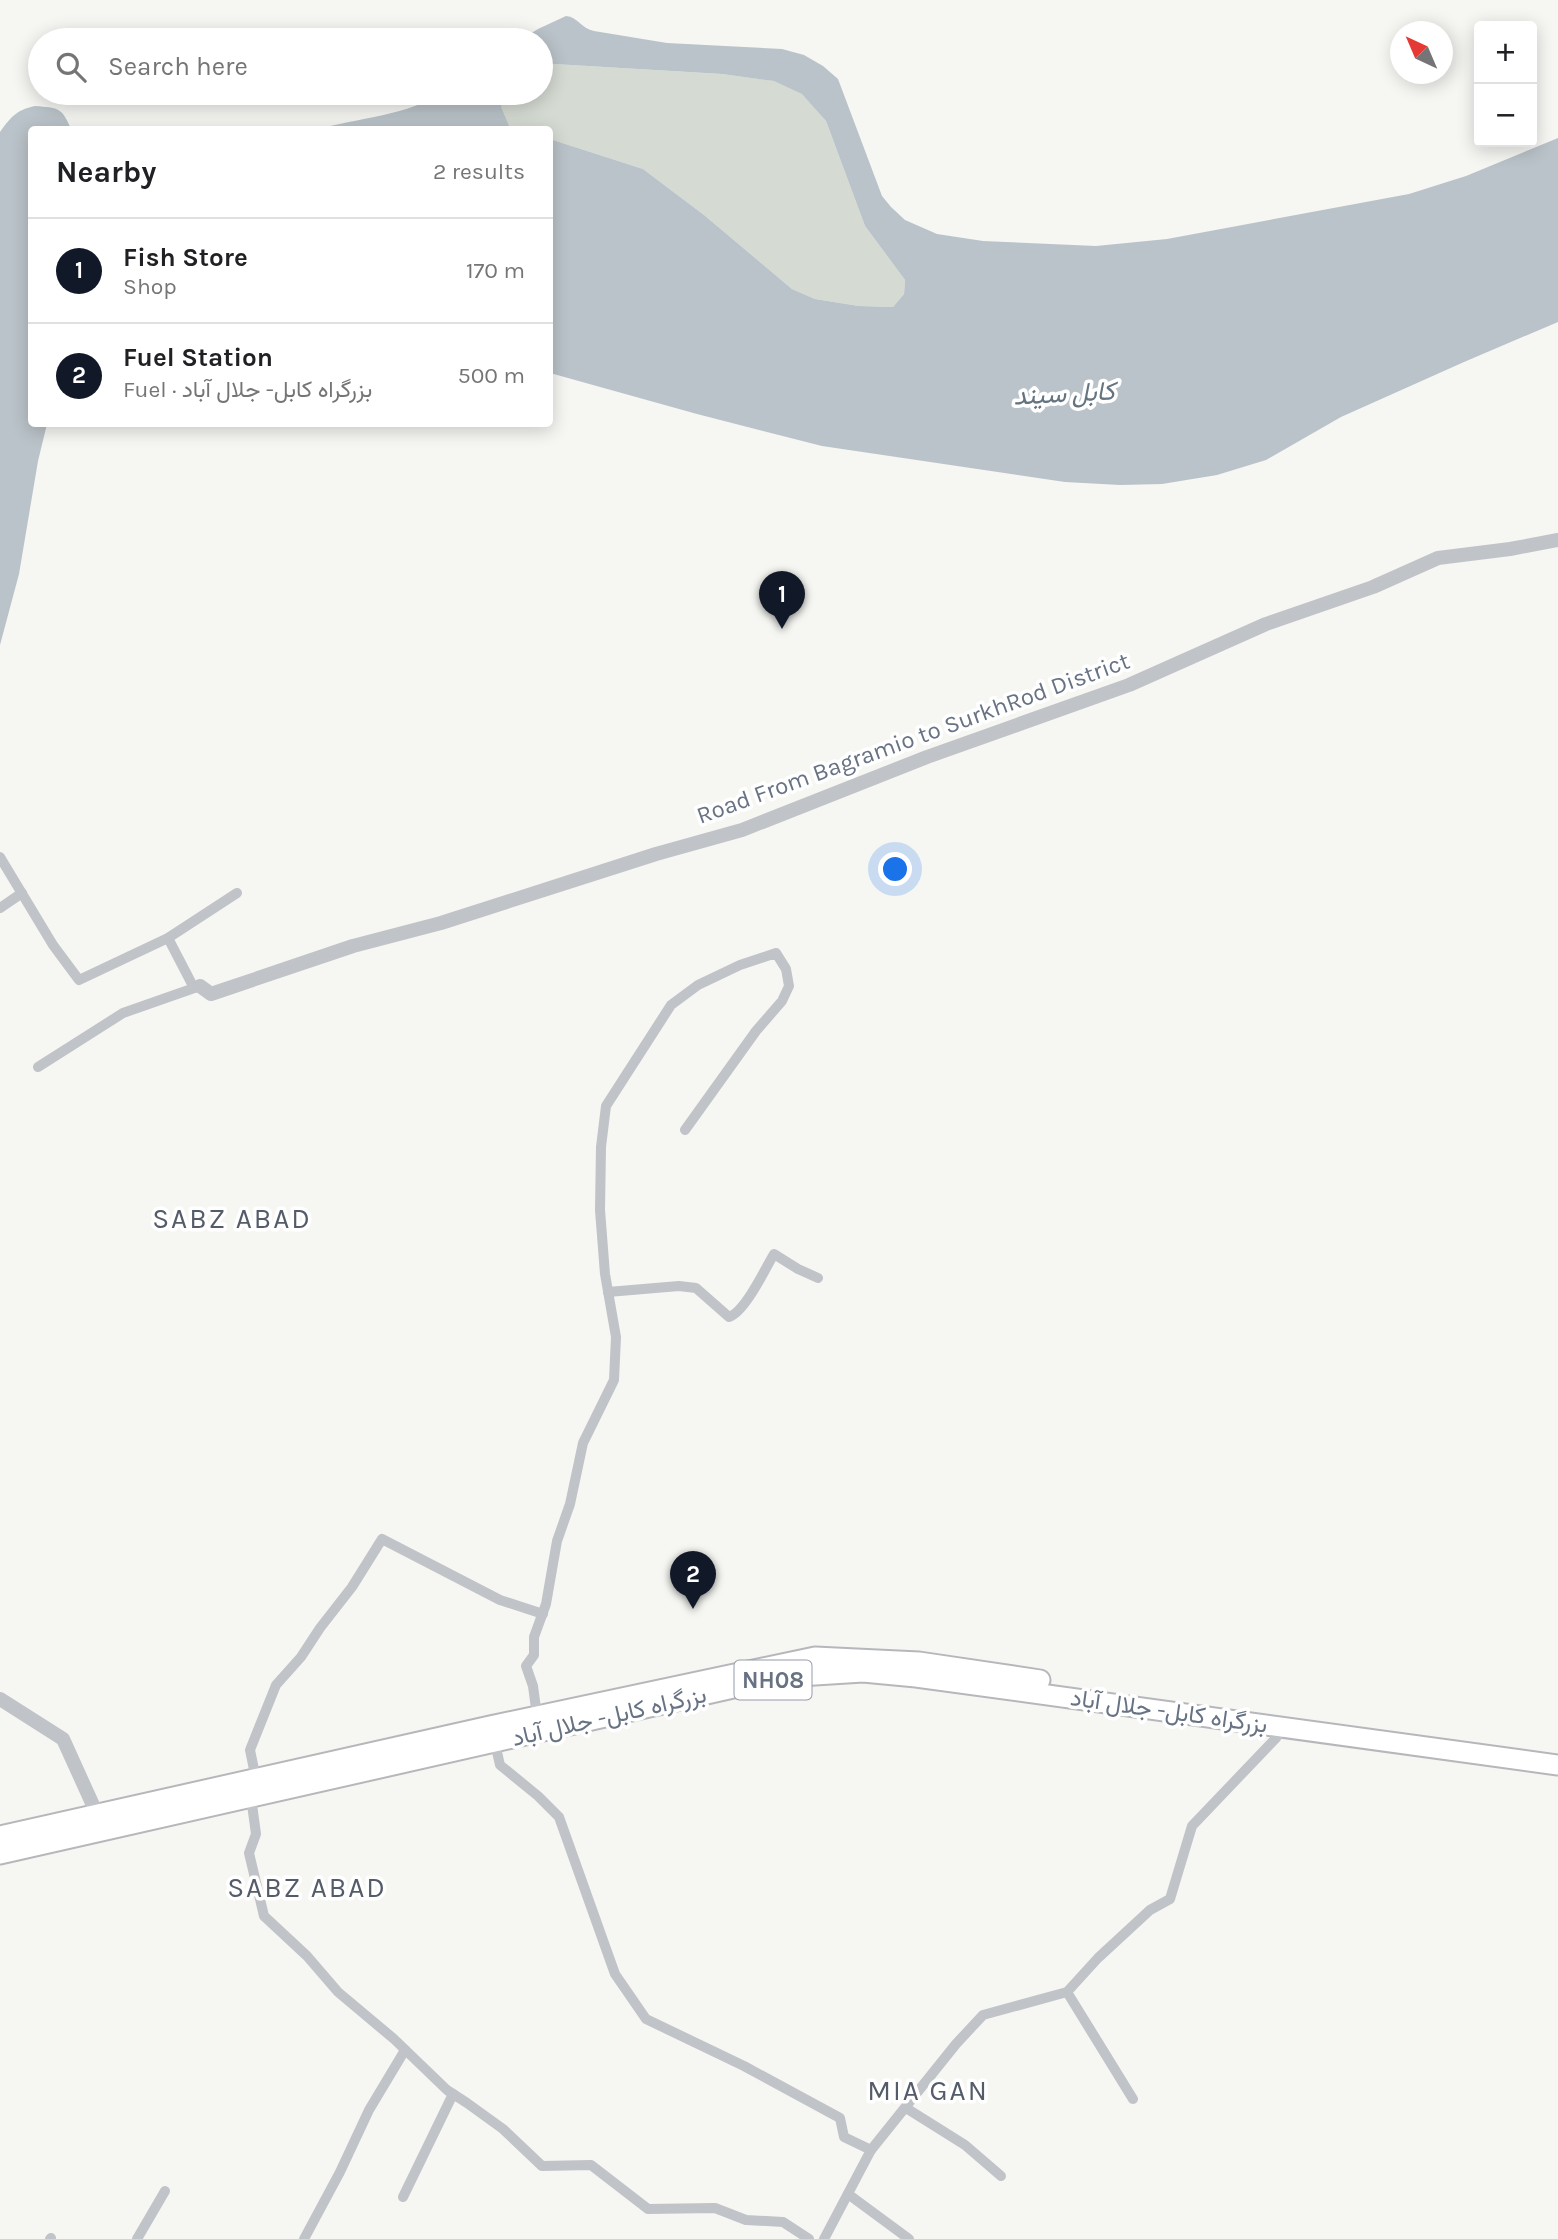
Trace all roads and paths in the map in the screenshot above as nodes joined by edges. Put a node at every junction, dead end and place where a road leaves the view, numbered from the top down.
1 (1558, 540) edge
2 (0, 856) edge
3 (22, 893) junction
4 (237, 893) dead end
5 (0, 908) edge
6 (169, 938) junction
7 (197, 987) junction
8 (38, 1067) dead end
9 (685, 1130) dead end
10 (818, 1278) dead end
11 (608, 1292) junction
12 (543, 1614) junction
13 (0, 1699) edge
14 (537, 1716) junction
15 (1283, 1727) junction
16 (492, 1734) junction
17 (1558, 1753) edge
18 (1558, 1765) edge
19 (253, 1788) junction
20 (97, 1814) junction
21 (0, 1836) edge
22 (0, 1854) edge
23 (1067, 1992) junction
24 (405, 2050) junction
25 (453, 2094) junction
26 (1133, 2099) dead end
27 (906, 2108) junction
28 (871, 2150) junction
29 (1002, 2176) dead end
30 (165, 2191) dead end
31 (848, 2193) junction
32 (403, 2197) dead end
33 (137, 2239) edge
34 (304, 2239) edge
35 (808, 2239) edge
36 (824, 2239) edge
37 (909, 2239) edge

1 - 7 street, Road From Bagramio to SurkhRod District
2 - 3 street
3 - 5 street
3 - 6 street
4 - 6 street
6 - 7 street
7 - 8 street
9 - 11 street
10 - 11 street
11 - 12 street
12 - 14 street
12 - 19 street
13 - 20 street
14 - 16 highway, بزرگراه کابل- جلال آباد / NH08
14 - 17 highway, بزرگراه کابل- جلال آباد / NH08
15 - 16 highway, بزرگراه کابل- جلال آباد / NH08
15 - 18 highway, بزرگراه کابل- جلال آباد / NH08
15 - 23 street
16 - 19 highway, بزرگراه کابل- جلال آباد / NH08
16 - 28 street
19 - 20 highway, بزرگراه کابل- جلال آباد / NH08
19 - 22 highway, بزرگراه کابل- جلال آباد / NH08
19 - 24 street
20 - 21 highway, بزرگراه کابل- جلال آباد / NH08
23 - 26 street
23 - 27 street
24 - 25 street
24 - 34 street
25 - 32 street
25 - 35 street
27 - 28 street
27 - 29 street
28 - 31 street
30 - 33 street
31 - 36 street
31 - 37 street

